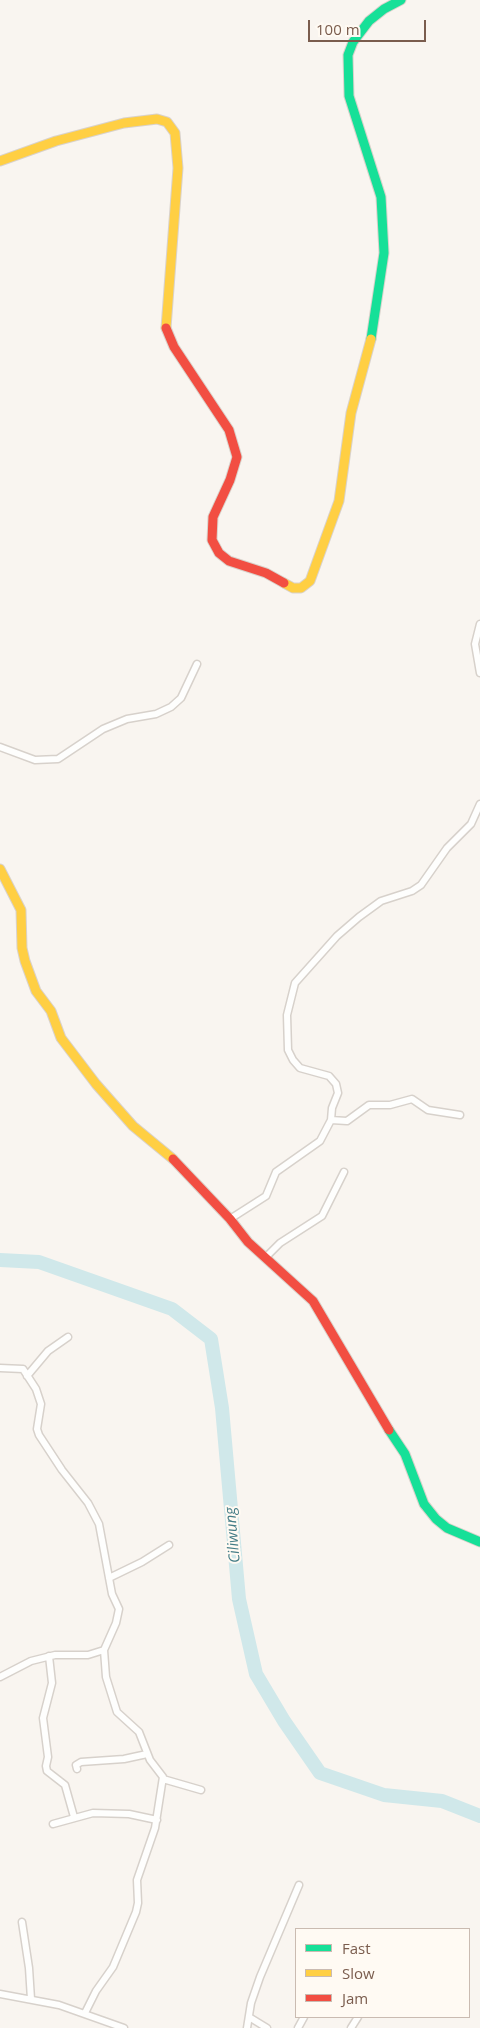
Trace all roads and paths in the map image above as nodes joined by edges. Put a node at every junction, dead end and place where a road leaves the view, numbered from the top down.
1 (401, 0) edge
2 (0, 161) edge
3 (480, 624) edge
4 (197, 664) dead end
5 (480, 673) edge
6 (0, 747) edge
7 (480, 804) edge
8 (0, 869) edge
9 (460, 1115) dead end
10 (331, 1120) junction
11 (344, 1172) dead end
12 (230, 1219) junction
13 (265, 1258) junction
14 (68, 1337) dead end
15 (0, 1368) edge
16 (27, 1376) junction
17 (480, 1542) edge
18 (169, 1545) dead end
19 (109, 1578) junction
20 (104, 1650) junction
21 (49, 1656) junction
22 (0, 1677) edge
23 (147, 1754) junction
24 (77, 1769) dead end
25 (163, 1779) junction
26 (200, 1790) dead end
27 (74, 1817) junction
28 (157, 1820) junction
29 (53, 1824) dead end
30 (299, 1885) dead end
31 (22, 1922) dead end
32 (0, 1994) edge
33 (31, 1998) junction
34 (86, 2013) junction
35 (249, 2017) junction
36 (124, 2028) edge
37 (247, 2028) edge
38 (268, 2028) edge

1 - 2 street
3 - 5 street
4 - 6 street
7 - 10 street
8 - 12 street
9 - 10 street
10 - 12 street
11 - 13 street
12 - 13 street
13 - 17 street
14 - 16 street
15 - 16 street
16 - 19 street
18 - 19 street
19 - 20 street
20 - 21 street
20 - 23 street
21 - 22 street
21 - 27 street
23 - 24 street
23 - 25 street
25 - 26 street
25 - 28 street
27 - 28 street
27 - 29 street
28 - 34 street
30 - 35 street
31 - 33 street
32 - 33 street
33 - 34 street
34 - 36 street
35 - 37 street
35 - 38 street

